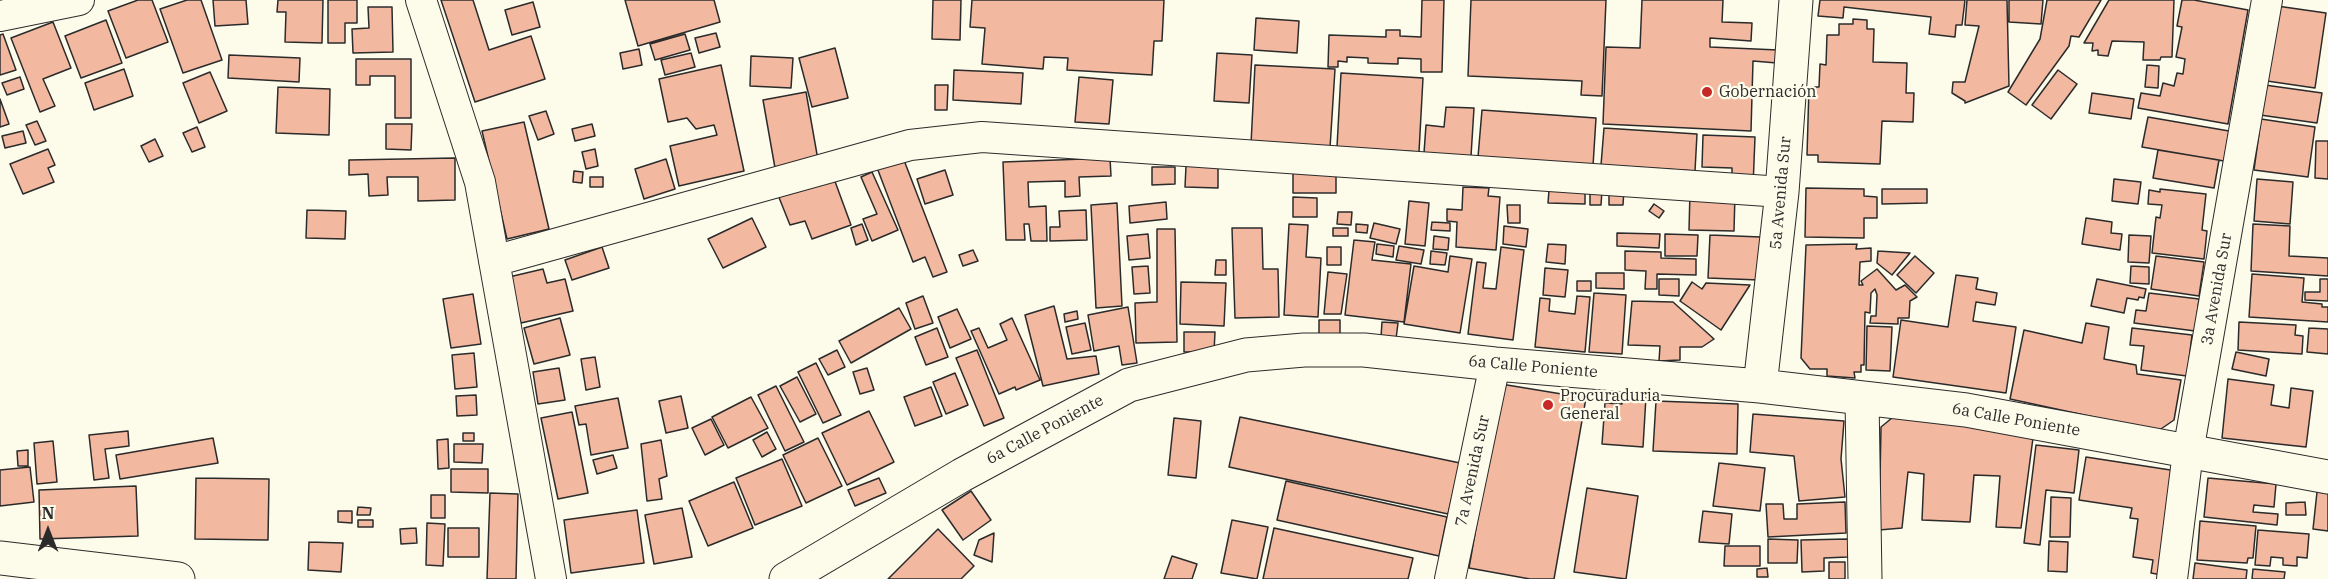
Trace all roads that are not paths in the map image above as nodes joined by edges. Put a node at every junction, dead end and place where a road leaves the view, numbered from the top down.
1 (79, 0) edge
2 (421, 0) edge
3 (1796, 0) edge
4 (2267, 0) edge
5 (0, 16) edge
6 (1782, 192) junction
7 (494, 261) junction
8 (1495, 364) junction
9 (1760, 386) junction
10 (1862, 399) junction
11 (2188, 452) junction
12 (2328, 477) edge
13 (0, 558) edge
14 (793, 577) edge
15 (178, 579) edge
16 (551, 579) edge
17 (1450, 579) edge
18 (1865, 579) edge
19 (2172, 579) edge

1 - 5 street
2 - 7 street
3 - 6 street, 5a Avenida Sur
4 - 11 street, 3a Avenida Sur
6 - 7 street
6 - 9 street, 5a Avenida Sur
7 - 16 street
8 - 9 street, 6a Calle Poniente
8 - 14 street, 6a Calle Poniente
8 - 17 street, 7a Avenida Sur
9 - 10 street, 6a Calle Poniente
10 - 11 street, 6a Calle Poniente
10 - 18 street
11 - 12 street, 6a Calle Poniente
11 - 19 street, 3a Avenida Sur
13 - 15 street

